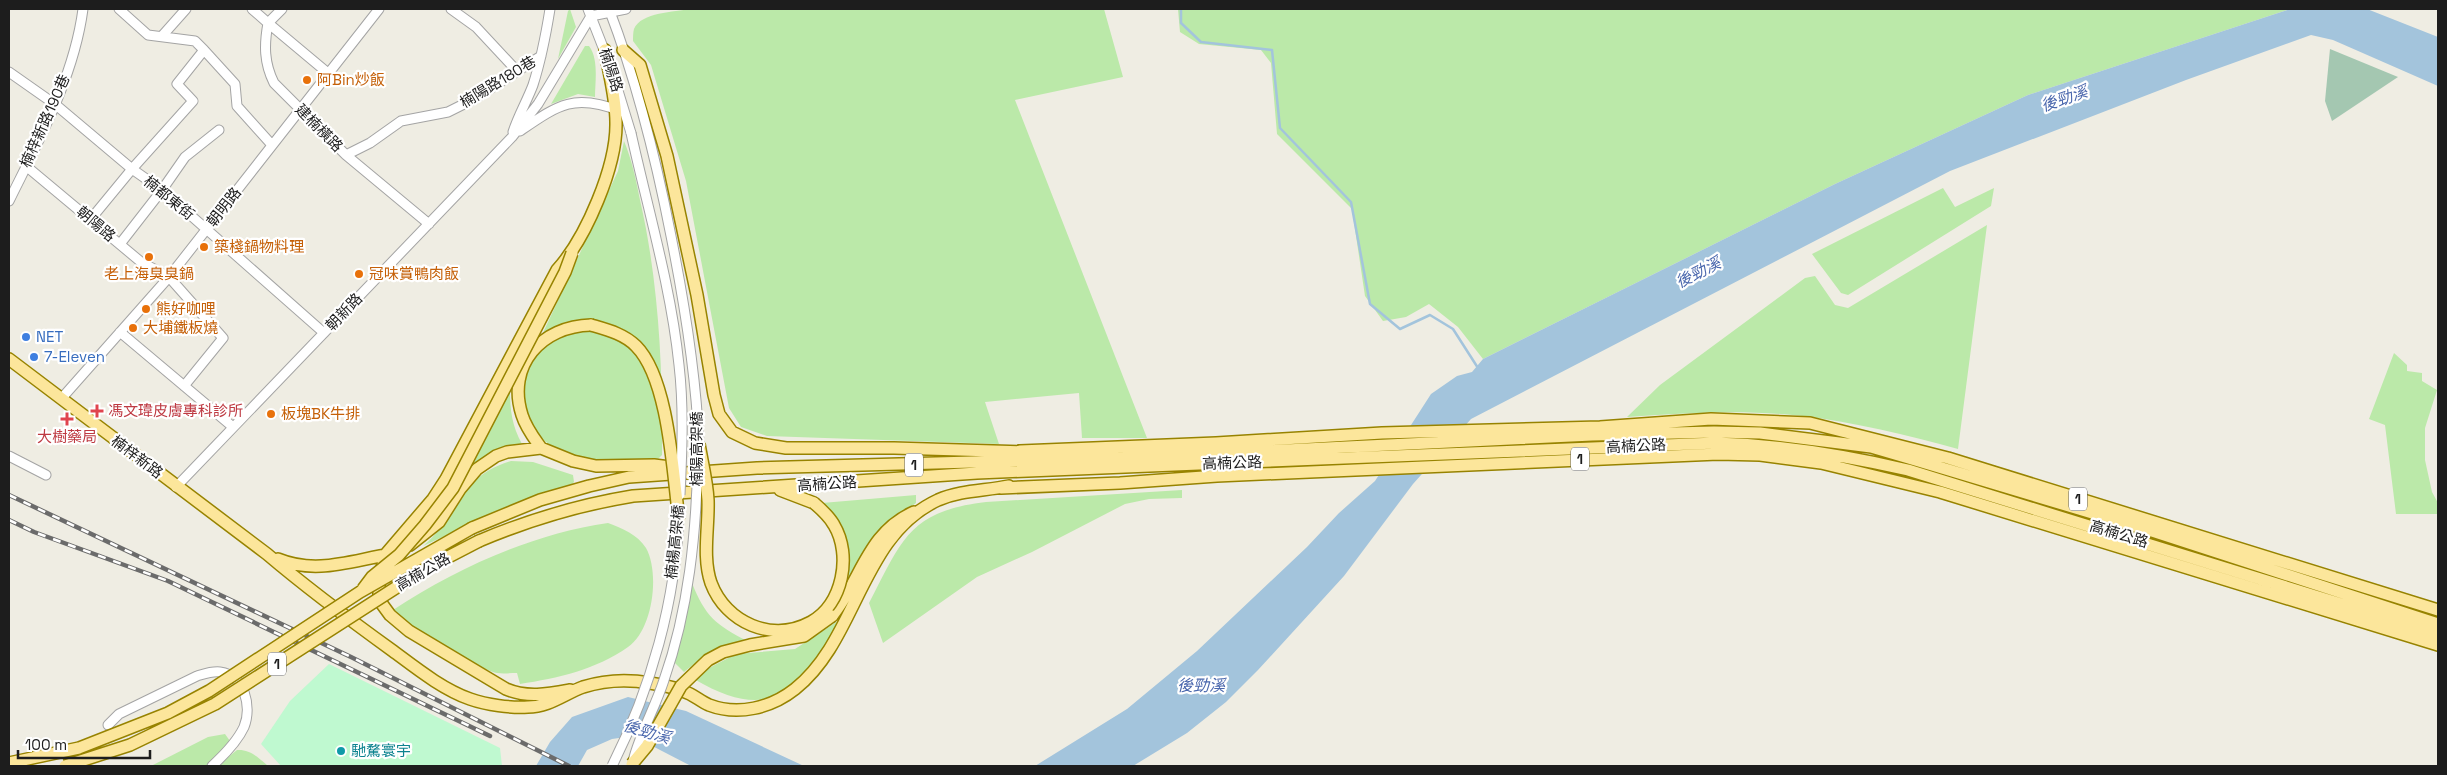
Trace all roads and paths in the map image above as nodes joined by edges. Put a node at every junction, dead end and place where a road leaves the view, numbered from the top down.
1 (83, 9) edge
2 (119, 9) edge
3 (252, 9) edge
4 (282, 9) edge
5 (379, 9) edge
6 (451, 9) edge
7 (550, 9) edge
8 (626, 9) edge
9 (610, 10) edge
10 (179, 11) edge
11 (590, 13) edge
12 (268, 23) junction
13 (162, 36) junction
14 (204, 50) junction
15 (605, 50) joint
16 (623, 50) junction
17 (541, 56) junction
18 (518, 71) junction
19 (9, 72) edge
20 (330, 74) junction
21 (56, 105) junction
22 (300, 111) junction
23 (620, 112) junction
24 (646, 126) joint
25 (219, 130) dead end
26 (512, 137) junction
27 (272, 145) junction
28 (346, 155) junction
29 (26, 166) junction
30 (132, 169) junction
31 (162, 190) junction
32 (9, 201) edge
33 (90, 220) junction
34 (429, 224) junction
35 (207, 229) junction
36 (120, 244) junction
37 (572, 254) junction
38 (169, 278) junction
39 (120, 332) junction
40 (324, 333) junction
41 (9, 358) edge
42 (184, 386) junction
43 (61, 399) junction
44 (233, 427) junction
45 (699, 444) junction
46 (541, 448) junction
47 (1082, 454) junction
48 (9, 456) edge
49 (1019, 456) junction
50 (1083, 470) junction
51 (708, 471) junction
52 (1001, 472) junction
53 (46, 475) dead end
54 (1042, 479) junction
55 (1083, 485) junction
56 (176, 487) junction
57 (771, 487) junction
58 (1002, 488) junction
59 (926, 506) junction
60 (679, 520) junction
61 (267, 554) junction
62 (385, 555) junction
63 (360, 592) junction
64 (2438, 610) edge
65 (2438, 624) edge
66 (2438, 634) edge
67 (2438, 645) edge
68 (582, 688) junction
69 (108, 725) dead end
70 (9, 763) edge
71 (632, 765) edge
72 (65, 766) edge
73 (212, 766) edge
74 (612, 766) edge

1 - 21 street, 楠梓新路190巷
2 - 13 street
3 - 12 street
4 - 12 street
5 - 20 street, 朝明路
6 - 18 street
7 - 17 street, 朝新路
8 - 9 street
9 - 11 street
9 - 16 street, 楠陽路
10 - 13 street
11 - 15 street, 楠陽路
11 - 26 street, 朝新路
12 - 20 street
12 - 22 street, 建楠橫路
13 - 14 street
14 - 27 street
14 - 30 street
15 - 23 main road
16 - 24 street, 楠陽路
16 - 49 main road
17 - 18 street, 楠陽路180巷
17 - 26 street, 朝新路
18 - 28 street, 楠陽路180巷
19 - 21 street, 楠都東街
20 - 22 street, 朝明路
21 - 29 street, 楠梓新路190巷
21 - 30 street, 楠都東街
22 - 27 street, 朝明路
22 - 28 street, 建楠橫路
23 - 26 street, 朝新路
23 - 37 main road
23 - 60 street, 楠楊高架橋, bridge
24 - 45 street, 楠陽高架橋
25 - 31 street
26 - 34 street, 朝新路
27 - 35 street, 朝明路
28 - 34 street, 建楠橫路
29 - 32 street, 楠梓新路190巷
29 - 33 street, 朝陽路
30 - 31 street, 楠都東街
30 - 33 street
31 - 35 street, 楠都東街
31 - 36 street
33 - 36 street, 朝陽路
34 - 40 street, 朝新路
35 - 38 street, 朝明路
35 - 40 street, 楠都東街
36 - 38 street, 朝陽路
37 - 62 main road
37 - 63 main road, bridge
38 - 39 street, 朝明路
38 - 42 street, 朝陽路
39 - 42 street
39 - 43 street, 朝明路
40 - 44 street, 朝新路
41 - 43 main road, 楠梓新路
42 - 44 street
43 - 56 main road, 楠梓新路
44 - 56 street, 朝新路
45 - 57 main road, bridge
45 - 71 street, 楠陽高架橋, bridge
46 - 51 main road
46 - 60 main road, bridge
46 - 62 main road
47 - 49 main road, 高楠公路 / 1
47 - 49 main road
47 - 64 main road, 高楠公路 / 1
47 - 65 main road, 高楠公路 / 1
48 - 53 street
49 - 51 main road, 高楠公路 / 1
50 - 52 main road, 高楠公路 / 1
50 - 54 main road
50 - 66 main road, 高楠公路 / 1
51 - 63 main road, 高楠公路 / 1, bridge
52 - 54 main road
52 - 57 main road, 高楠公路 / 1
54 - 55 main road
54 - 58 main road
55 - 58 main road, 高楠公路 / 1
55 - 67 main road, 高楠公路 / 1
56 - 61 main road, 楠梓新路
57 - 72 main road, 高楠公路 / 1, bridge
58 - 59 main road
59 - 68 main road
59 - 71 main road, bridge
60 - 74 street, 楠楊高架橋, bridge
61 - 62 main road
61 - 68 main road
62 - 68 main road
63 - 70 main road, 1, bridge
69 - 73 street

